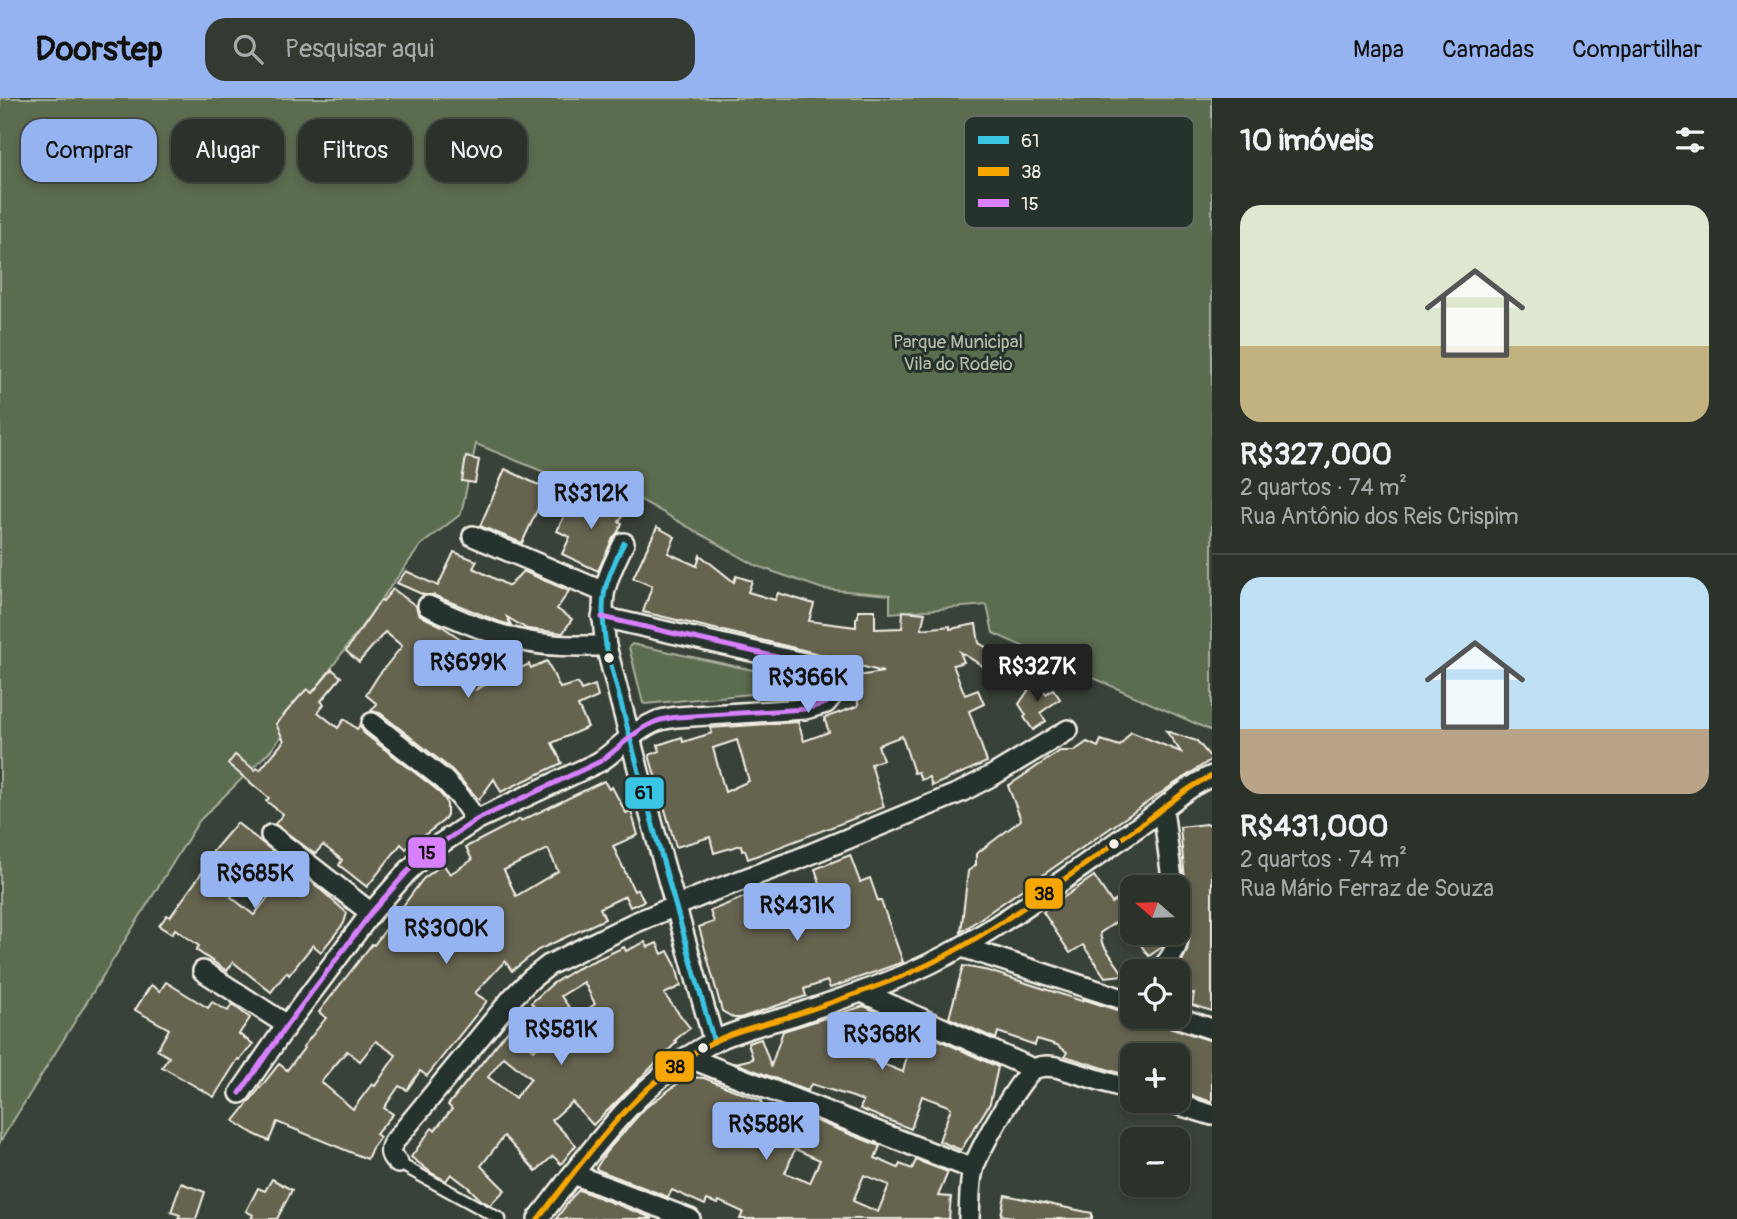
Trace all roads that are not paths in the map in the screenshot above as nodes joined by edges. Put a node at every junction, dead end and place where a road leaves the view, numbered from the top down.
1 (473, 536) dead end
2 (624, 543) dead end
3 (604, 592) junction
4 (428, 606) dead end
5 (602, 617) junction
6 (606, 646) junction
7 (372, 723) dead end
8 (1068, 730) dead end
9 (631, 737) junction
10 (1212, 776) edge
11 (1163, 809) junction
12 (476, 820) junction
13 (271, 835) dead end
14 (1171, 875) edge
15 (676, 906) junction
16 (371, 914) junction
17 (962, 947) junction
18 (203, 971) dead end
19 (862, 992) junction
20 (1120, 997) edge
21 (1190, 1022) edge
22 (288, 1025) junction
23 (1212, 1029) edge
24 (714, 1042) junction
25 (687, 1057) junction
26 (1033, 1069) junction
27 (1120, 1086) edge
28 (240, 1093) dead end
29 (1190, 1108) edge
30 (1212, 1115) edge
31 (398, 1163) joint
32 (974, 1169) junction
33 (573, 1174) junction
34 (500, 1219) edge
35 (538, 1219) edge
36 (690, 1219) edge
37 (969, 1219) edge

1 - 3 street
2 - 3 street
3 - 5 street
4 - 6 street
5 - 6 street
5 - 9 street
6 - 9 street
7 - 12 street
8 - 15 street
9 - 12 street
9 - 15 street
10 - 11 street
11 - 14 street
11 - 17 street
12 - 16 street
13 - 16 street
15 - 24 street
15 - 31 street
16 - 22 street
17 - 19 street
17 - 20 street
18 - 22 street
19 - 24 street
19 - 26 street
21 - 23 street
22 - 28 street
24 - 25 street
25 - 32 street
25 - 33 street
26 - 27 street
26 - 32 street
29 - 30 street
31 - 34 lane
32 - 37 street
33 - 35 street
33 - 36 street

